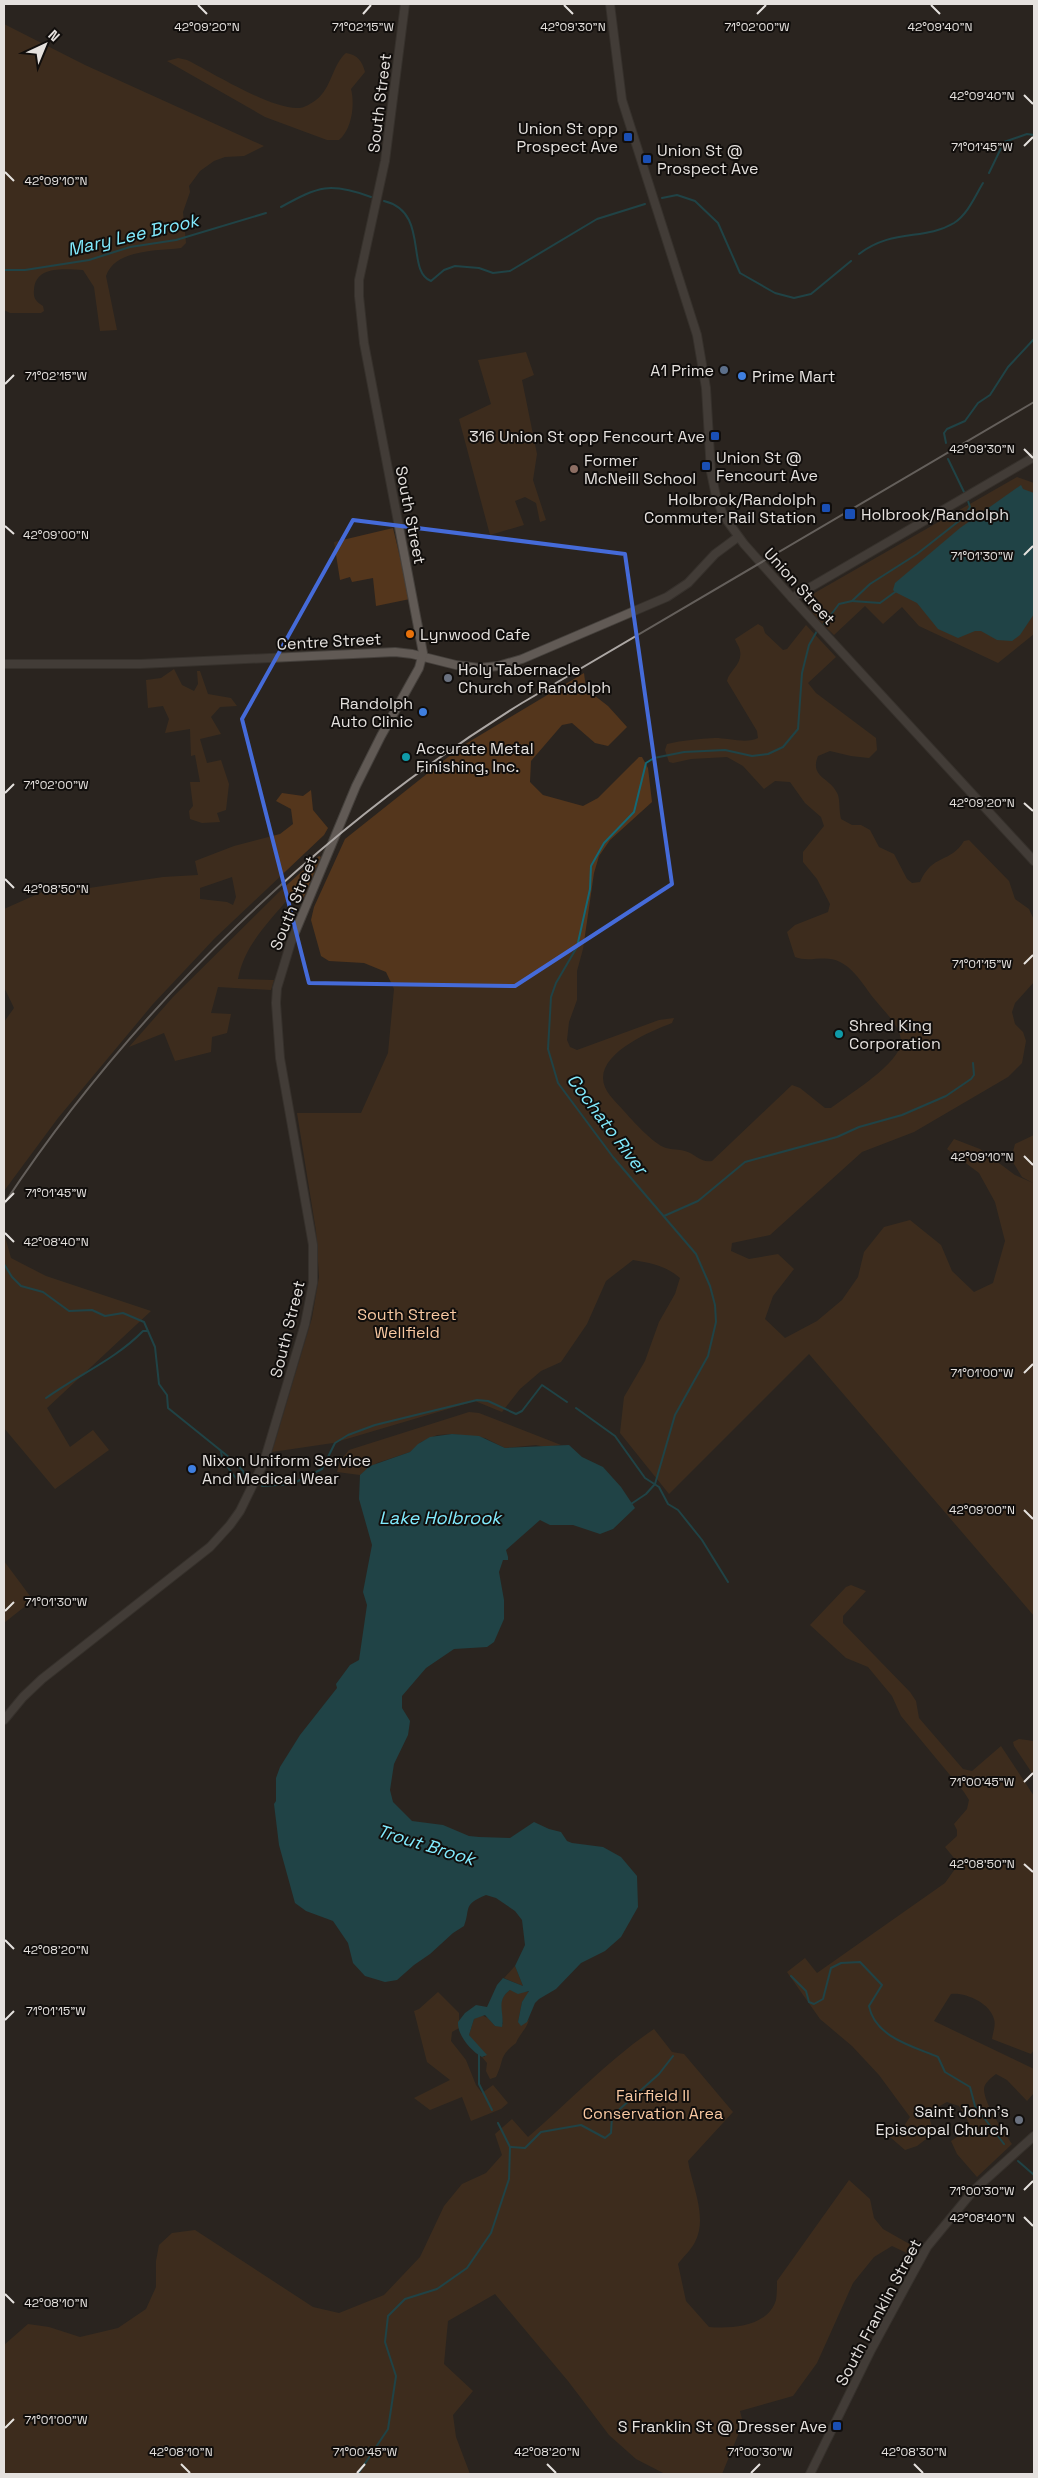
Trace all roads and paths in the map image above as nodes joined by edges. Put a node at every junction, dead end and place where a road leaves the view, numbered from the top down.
1 (405, 4) edge
2 (610, 4) edge
3 (1034, 457) edge
4 (738, 536) junction
5 (792, 598) junction
6 (423, 657) junction
7 (4, 664) edge
8 (1034, 861) edge
9 (4, 1720) edge
10 (1034, 2136) edge
11 (810, 2474) edge

1 - 6 main road, South Street
2 - 4 main road, Union Street
3 - 5 main road
4 - 5 main road, Union Street
4 - 6 main road, Centre Street
5 - 8 main road, Union Street
6 - 7 main road, Centre Street
6 - 9 main road, South Street
10 - 11 main road, South Franklin Street

